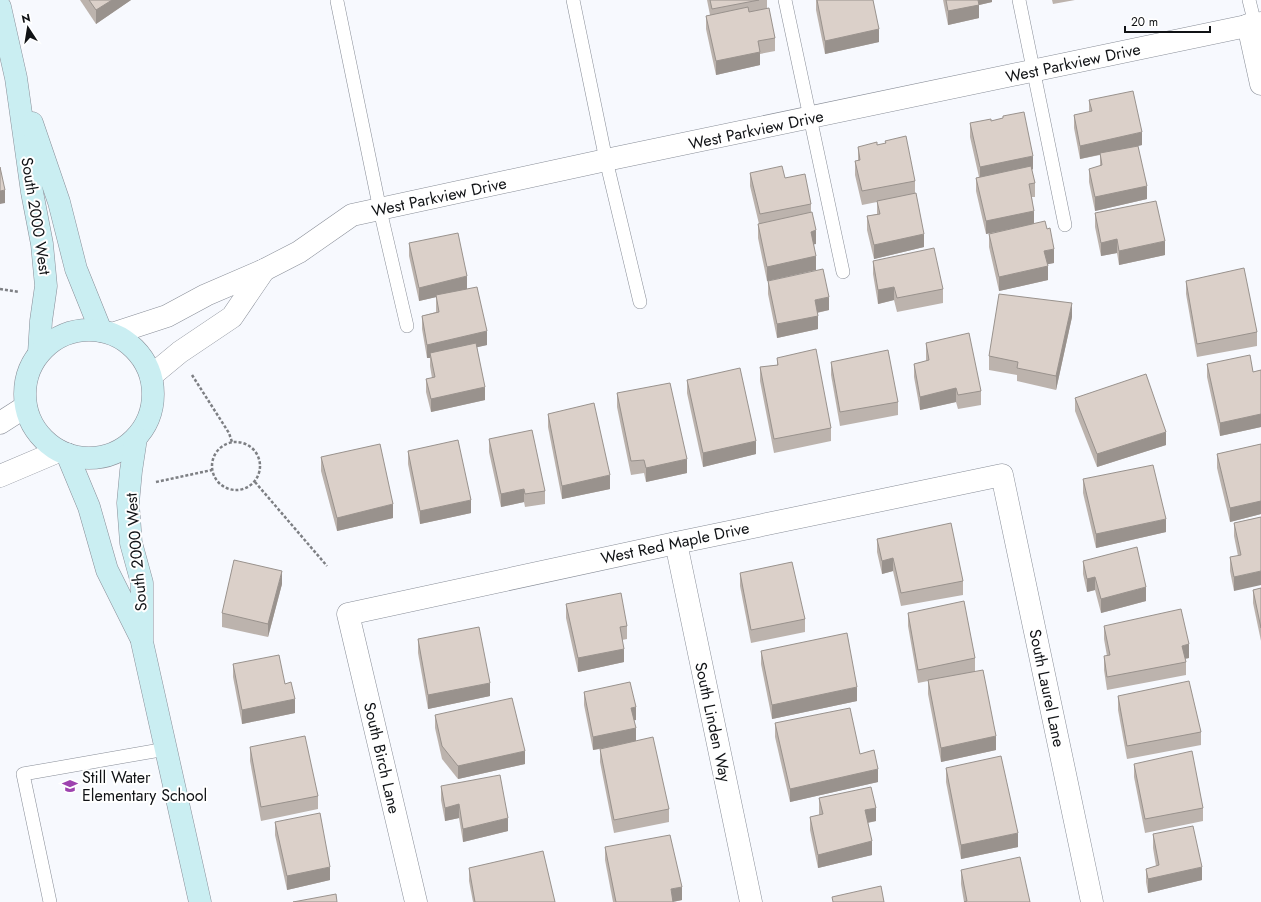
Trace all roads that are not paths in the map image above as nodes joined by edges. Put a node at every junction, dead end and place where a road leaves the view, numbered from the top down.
1 (573, 0) edge
2 (785, 0) edge
3 (1019, 0) edge
4 (1250, 0) edge
5 (337, 1) dead end
6 (0, 7) edge
7 (1255, 24) edge
8 (1034, 71) junction
9 (16, 78) junction
10 (1261, 84) edge
11 (811, 118) junction
12 (606, 160) junction
13 (380, 210) junction
14 (1065, 225) dead end
15 (264, 270) junction
16 (843, 272) dead end
17 (640, 302) dead end
18 (407, 326) dead end
19 (108, 332) junction
20 (38, 353) junction
21 (151, 376) junction
22 (25, 407) junction
23 (0, 423) edge
24 (136, 438) junction
25 (63, 453) junction
26 (1002, 475) joint
27 (0, 476) edge
28 (676, 543) junction
29 (348, 614) joint
30 (142, 642) junction
31 (166, 749) junction
32 (50, 902) edge
33 (200, 902) edge
34 (416, 902) edge
35 (751, 902) edge
36 (1092, 902) edge

1 - 12 lane
2 - 11 lane
3 - 8 lane
4 - 7 lane
5 - 13 lane
6 - 9 street, South 2000 West
7 - 8 street, West Parkview Drive
7 - 10 street
8 - 11 street, West Parkview Drive
8 - 14 lane
9 - 19 street, South 2000 West
9 - 20 street, South 2000 West
11 - 12 street, West Parkview Drive
11 - 16 lane
12 - 13 street, West Parkview Drive
12 - 17 lane
13 - 15 street, West Parkview Drive
13 - 18 lane
15 - 19 street, West Parkview Drive
15 - 21 street, West Parkview Drive
19 - 20 street
19 - 21 street
20 - 22 street
21 - 24 street
22 - 23 street
22 - 25 street
24 - 25 street
24 - 30 street, South 2000 West
25 - 27 street
25 - 30 street, South 2000 West
26 - 28 street, West Red Maple Drive
26 - 36 street, South Laurel Lane
28 - 29 street, West Red Maple Drive
28 - 35 street, South Linden Way
29 - 34 street, South Birch Lane
30 - 31 street, South 2000 West
31 - 32 lane
31 - 33 street, South 2000 West

